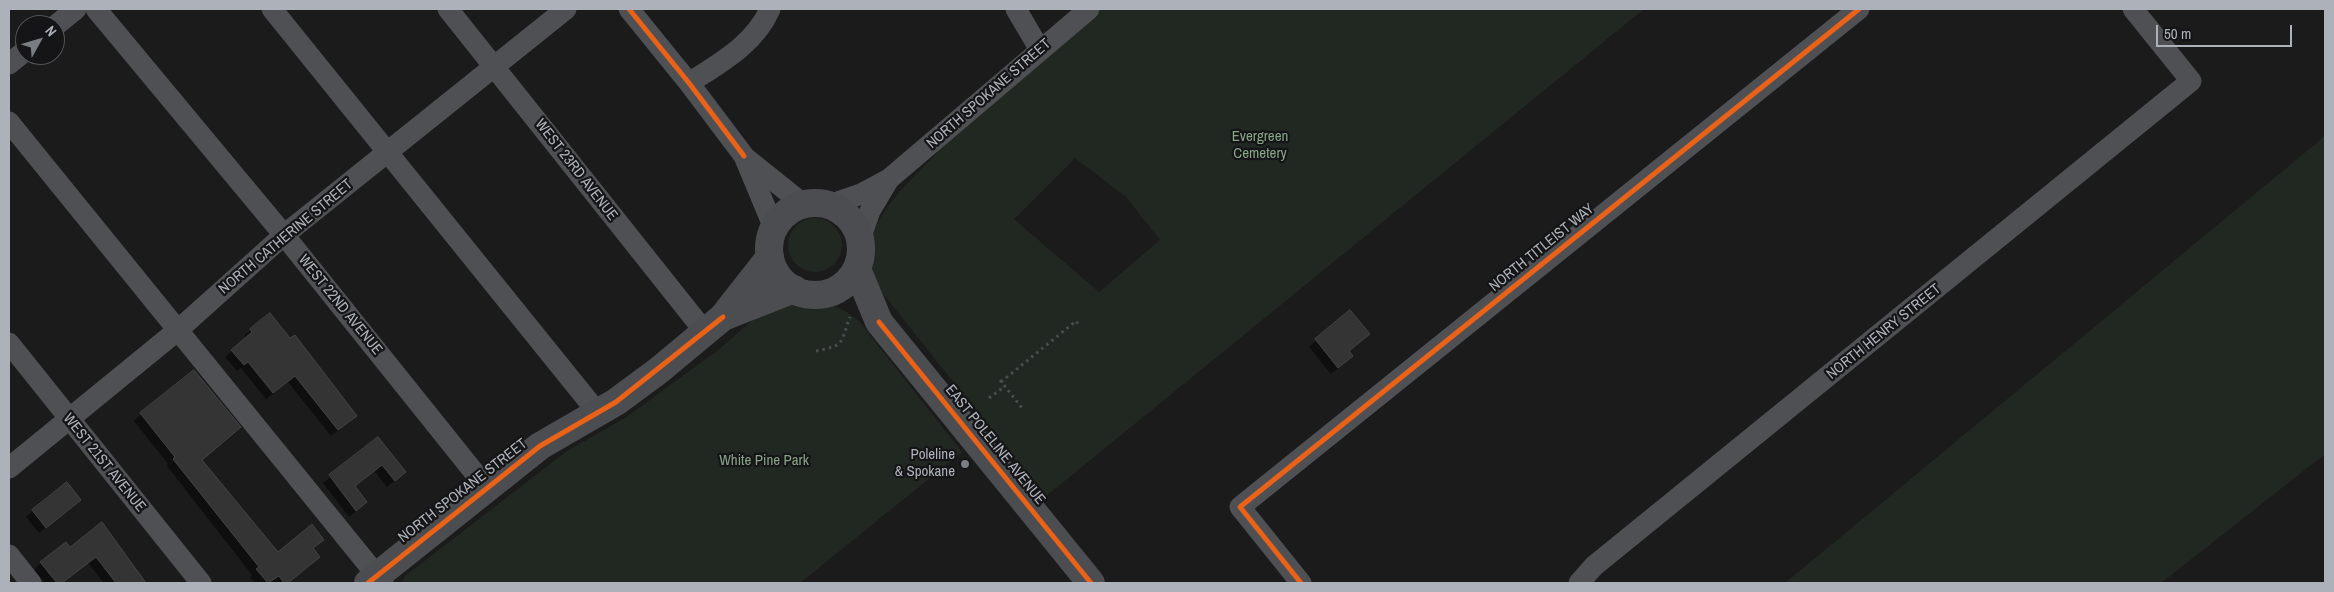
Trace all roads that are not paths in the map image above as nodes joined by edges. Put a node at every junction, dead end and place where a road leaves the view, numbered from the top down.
1 (76, 9) edge
2 (96, 9) edge
3 (272, 9) edge
4 (448, 9) edge
5 (566, 9) edge
6 (630, 9) edge
7 (770, 9) edge
8 (1016, 9) edge
9 (1089, 9) edge
10 (1859, 9) edge
11 (2133, 9) edge
12 (65, 18) edge
13 (1040, 50) junction
14 (494, 66) junction
15 (689, 83) junction
16 (9, 122) edge
17 (389, 151) junction
18 (744, 156) junction
19 (889, 179) junction
20 (816, 204) junction
21 (774, 228) junction
22 (284, 235) junction
23 (860, 239) junction
24 (770, 257) junction
25 (857, 269) junction
26 (806, 292) junction
27 (879, 322) junction
28 (714, 325) junction
29 (178, 330) junction
30 (9, 343) edge
31 (598, 413) junction
32 (69, 419) junction
33 (9, 468) edge
34 (486, 487) junction
35 (9, 556) edge
36 (376, 581) edge
37 (31, 583) edge
38 (201, 583) edge
39 (1091, 583) edge
40 (1301, 583) edge
41 (1578, 583) edge

1 - 12 street
2 - 22 street, WEST 22ND AVENUE
3 - 17 street
4 - 14 street, WEST 23RD AVENUE
5 - 14 street, NORTH CATHERINE STREET
6 - 15 street
7 - 15 street
8 - 13 street
9 - 13 street, NORTH SPOKANE STREET
10 - 40 street, NORTH TITLEIST WAY
11 - 41 street, NORTH HENRY STREET
13 - 19 street, NORTH SPOKANE STREET
14 - 17 street, NORTH CATHERINE STREET
14 - 28 street, WEST 23RD AVENUE
15 - 18 street
16 - 29 street
17 - 22 street, NORTH CATHERINE STREET
17 - 31 street
18 - 20 street
18 - 21 street
19 - 20 street, NORTH SPOKANE STREET
19 - 23 street, NORTH SPOKANE STREET
20 - 21 main road
20 - 23 main road
21 - 24 main road
22 - 29 street, NORTH CATHERINE STREET
22 - 34 street, WEST 22ND AVENUE
23 - 25 main road
24 - 26 main road
24 - 28 main road, NORTH SPOKANE STREET
25 - 26 main road
25 - 27 main road, EAST POLELINE AVENUE
26 - 27 main road, EAST POLELINE AVENUE
26 - 28 main road, NORTH SPOKANE STREET
27 - 39 main road, EAST POLELINE AVENUE
28 - 31 main road, NORTH SPOKANE STREET
29 - 32 street, NORTH CATHERINE STREET
29 - 36 street
30 - 32 street, WEST 21ST AVENUE
31 - 34 main road, NORTH SPOKANE STREET
32 - 33 street, NORTH CATHERINE STREET
32 - 38 street, WEST 21ST AVENUE
34 - 36 main road, NORTH SPOKANE STREET
35 - 37 street

